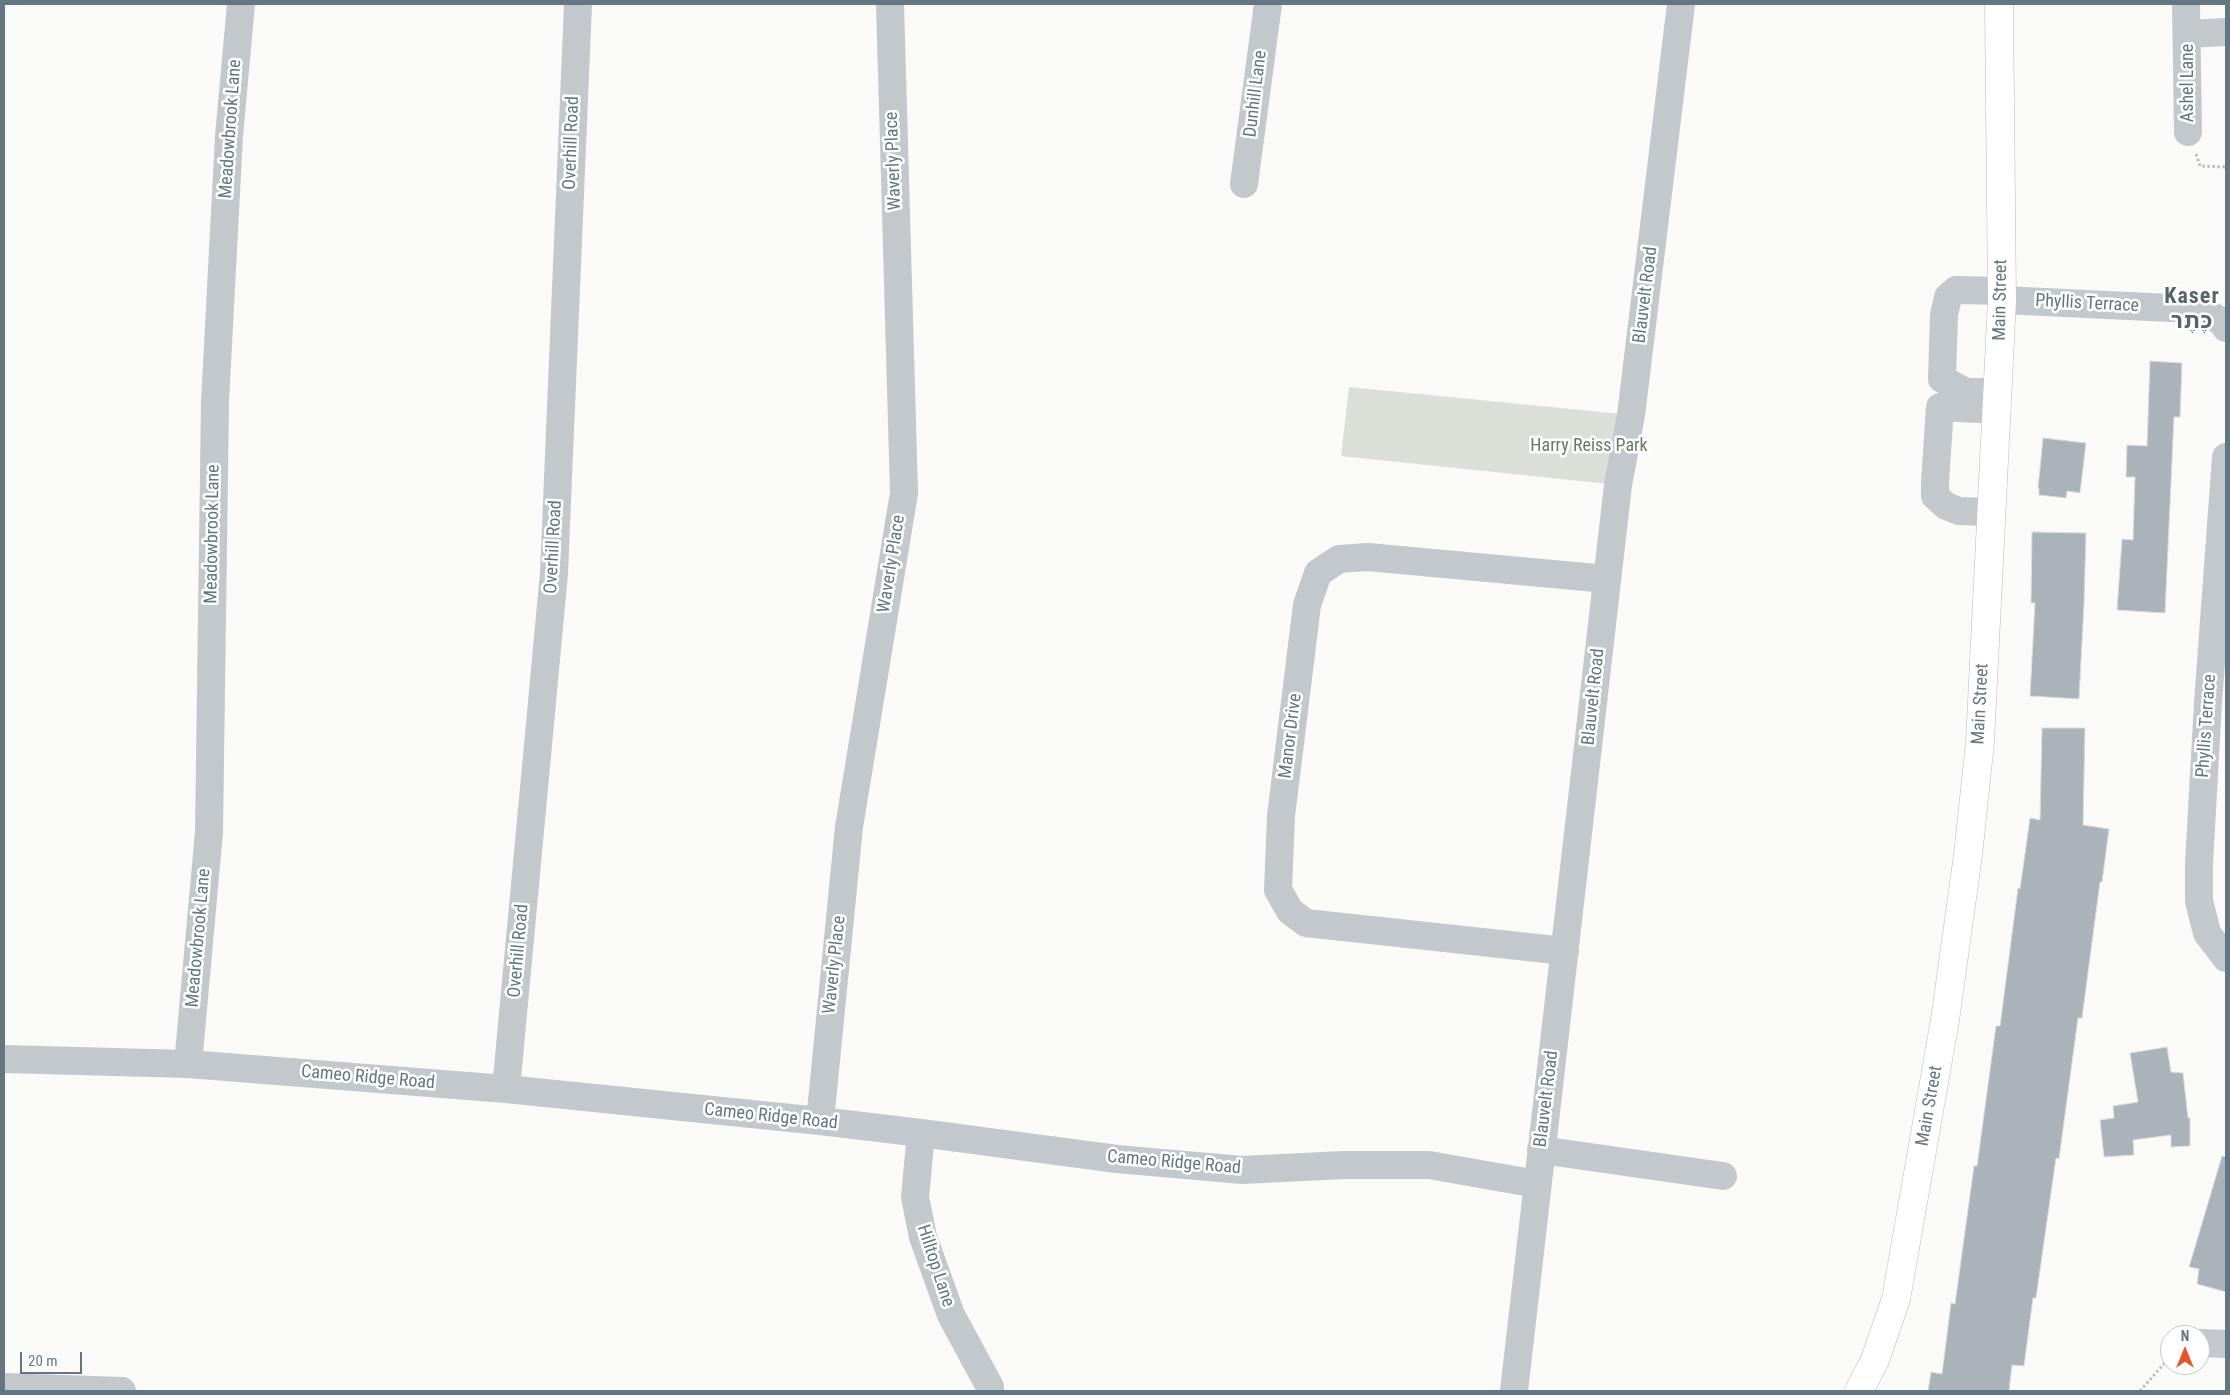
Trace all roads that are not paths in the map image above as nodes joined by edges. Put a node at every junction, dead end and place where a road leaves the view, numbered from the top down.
1 (241, 4) edge
2 (578, 4) edge
3 (890, 4) edge
4 (1268, 4) edge
5 (1681, 4) edge
6 (1999, 4) edge
7 (2186, 4) edge
8 (2226, 32) edge
9 (2187, 34) junction
10 (2188, 132) road end
11 (1244, 184) dead end
12 (2002, 296) junction
13 (2226, 328) edge
14 (1997, 401) junction
15 (2226, 457) edge
16 (1992, 512) junction
17 (1607, 579) junction
18 (1565, 951) junction
19 (2226, 958) edge
20 (4, 1059) edge
21 (188, 1064) junction
22 (506, 1090) junction
23 (820, 1121) junction
24 (921, 1132) junction
25 (1541, 1150) junction
26 (1723, 1176) dead end
27 (1537, 1184) junction
28 (2210, 1343) edge
29 (2226, 1344) edge
30 (4, 1387) edge
31 (122, 1391) edge
32 (990, 1391) edge
33 (1514, 1391) edge
34 (1859, 1391) edge

1 - 21 street, Meadowbrook Lane
2 - 22 street, Overhill Road
3 - 23 street, Waverly Place
4 - 11 street, Dunhill Lane
5 - 17 street, Blauvelt Road
6 - 12 main road, Main Street
7 - 9 street, Ashel Lane
8 - 9 street, Ashel Lane
9 - 10 street, Ashel Lane
12 - 13 street, Phyllis Terrace
12 - 14 main road, Main Street
12 - 14 street, Phyllis Terrace
14 - 16 main road, Main Street
14 - 16 street
15 - 19 street, Phyllis Terrace
16 - 34 main road, Main Street
17 - 18 street, Blauvelt Road
17 - 18 street, Manor Drive
18 - 25 street, Blauvelt Road
20 - 21 street, Cameo Ridge Road
21 - 22 street, Cameo Ridge Road
22 - 23 street, Cameo Ridge Road
23 - 24 street, Cameo Ridge Road
24 - 27 street, Cameo Ridge Road
24 - 32 street, Hilltop Lane
25 - 26 street
25 - 27 street, Blauvelt Road
27 - 33 street, Blauvelt Road
28 - 29 street
30 - 31 street

